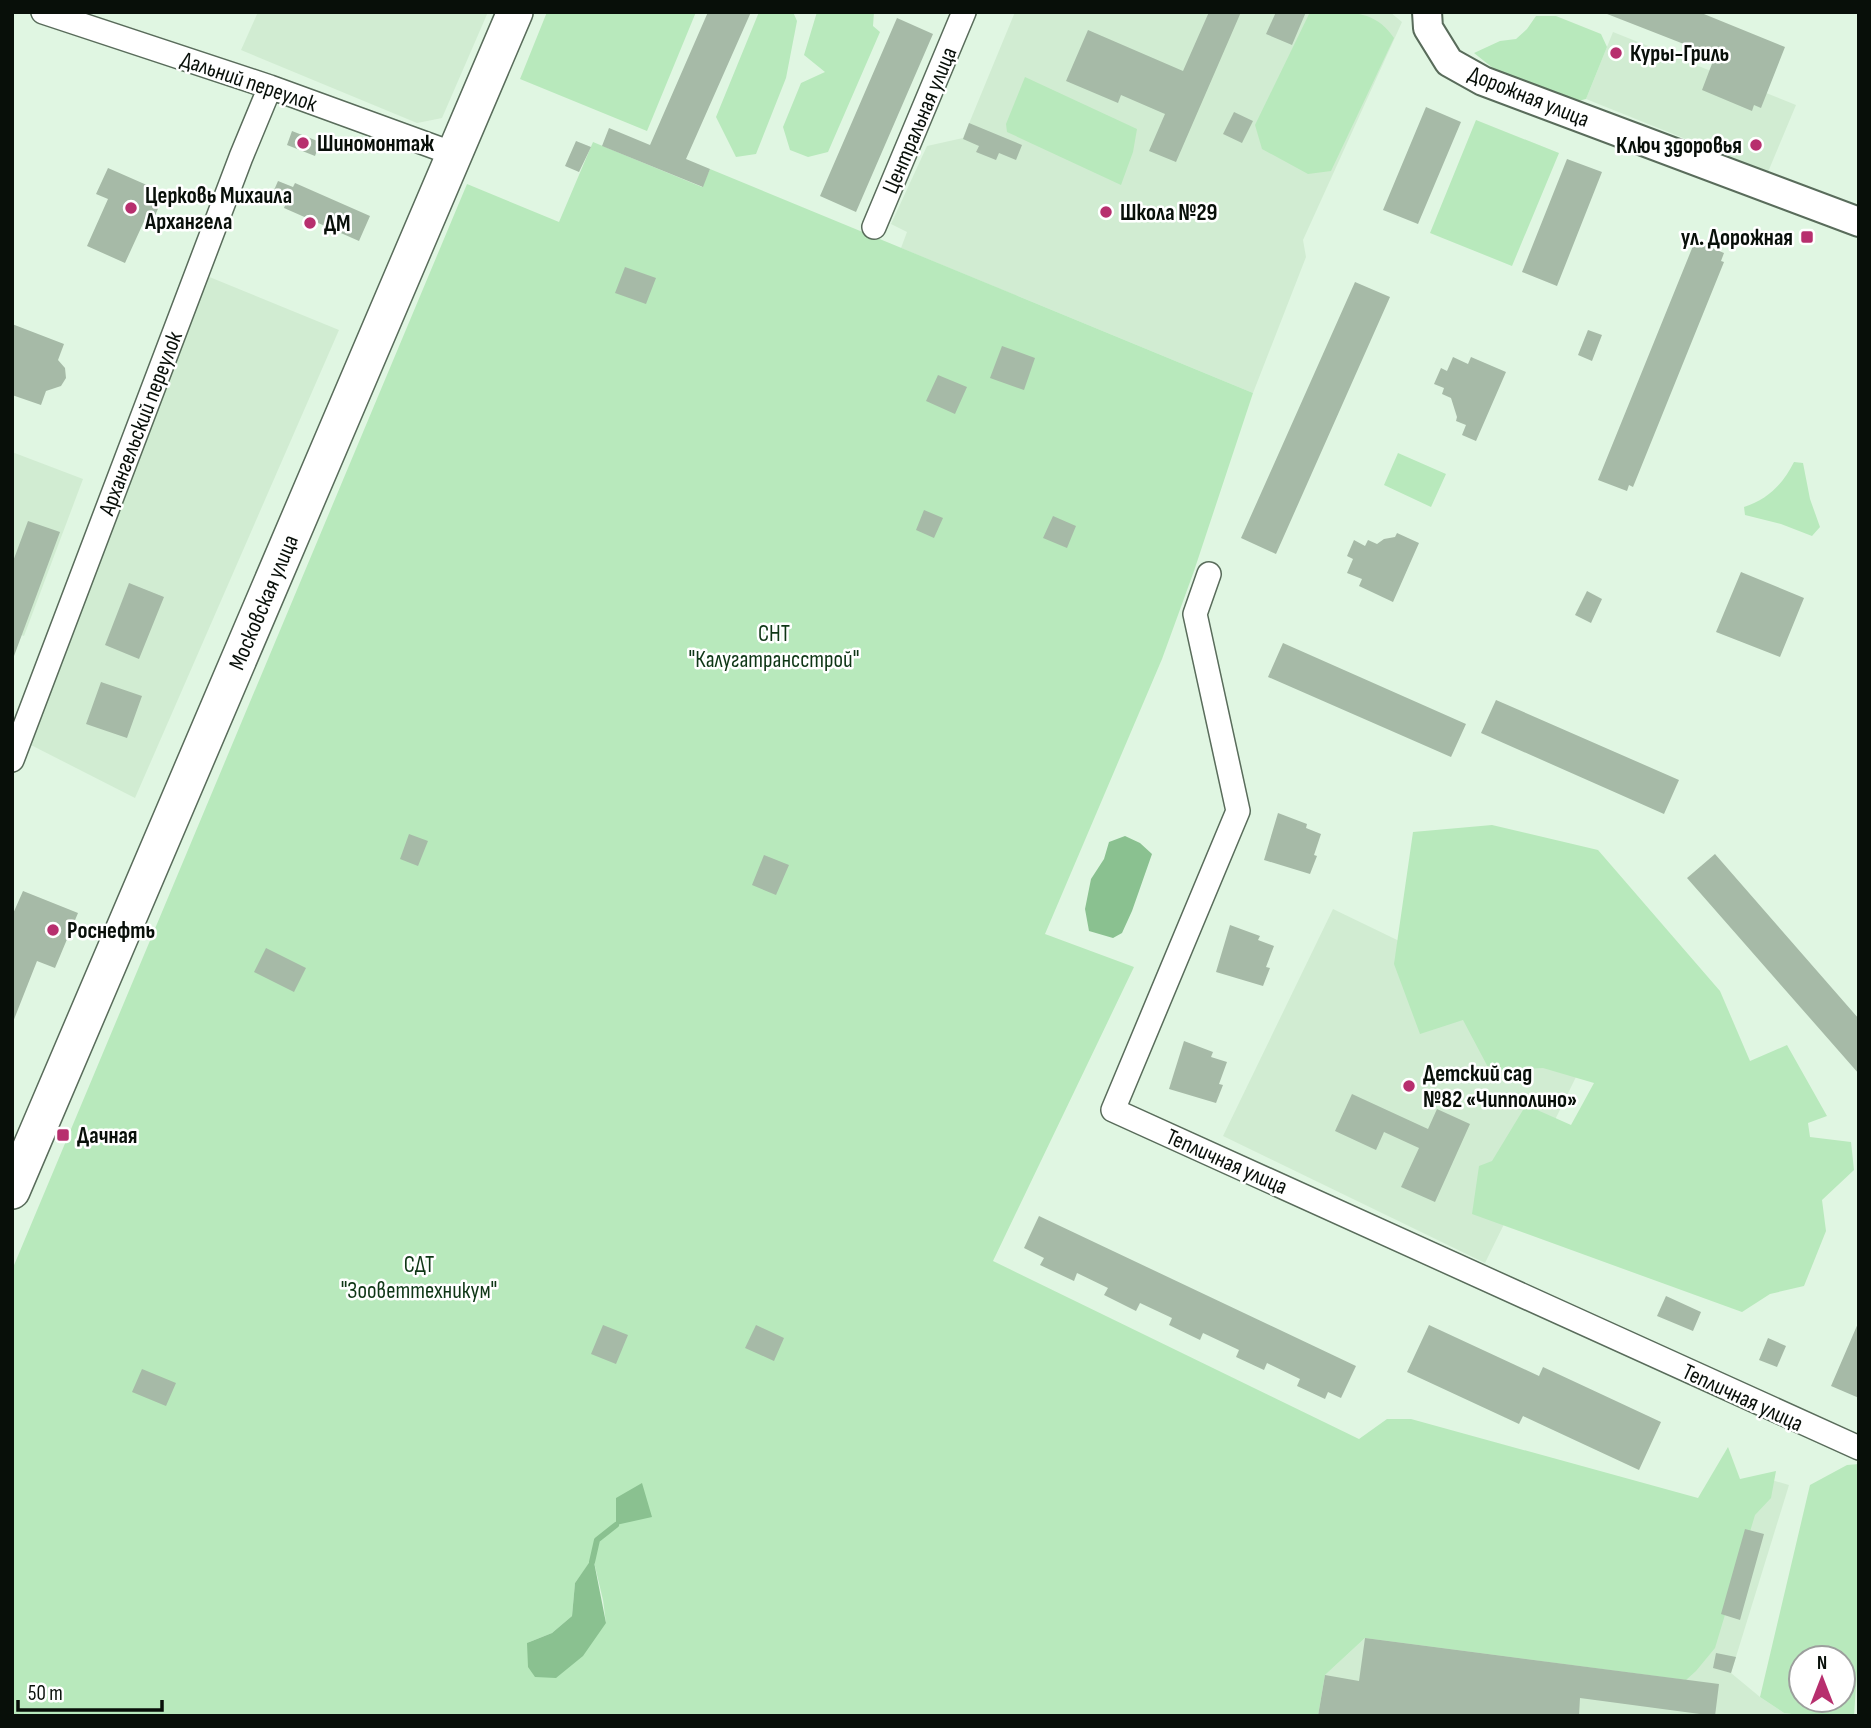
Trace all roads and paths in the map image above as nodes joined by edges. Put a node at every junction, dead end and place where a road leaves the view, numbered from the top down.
1 (43, 12) edge
2 (515, 12) edge
3 (964, 12) edge
4 (1427, 12) edge
5 (270, 87) junction
6 (454, 155) junction
7 (1859, 222) edge
8 (874, 227) dead end
9 (1209, 574) dead end
10 (12, 760) edge
11 (12, 1191) edge
12 (1859, 1448) edge

1 - 5 street, Дальний переулок
2 - 6 main road, Московская улица
3 - 8 street, Центральная улица
4 - 7 street, Дорожная улица
5 - 6 street, Дальний переулок
5 - 10 street, Архангельский переулок
6 - 11 main road, Московская улица
9 - 12 street, Тепличная улица

